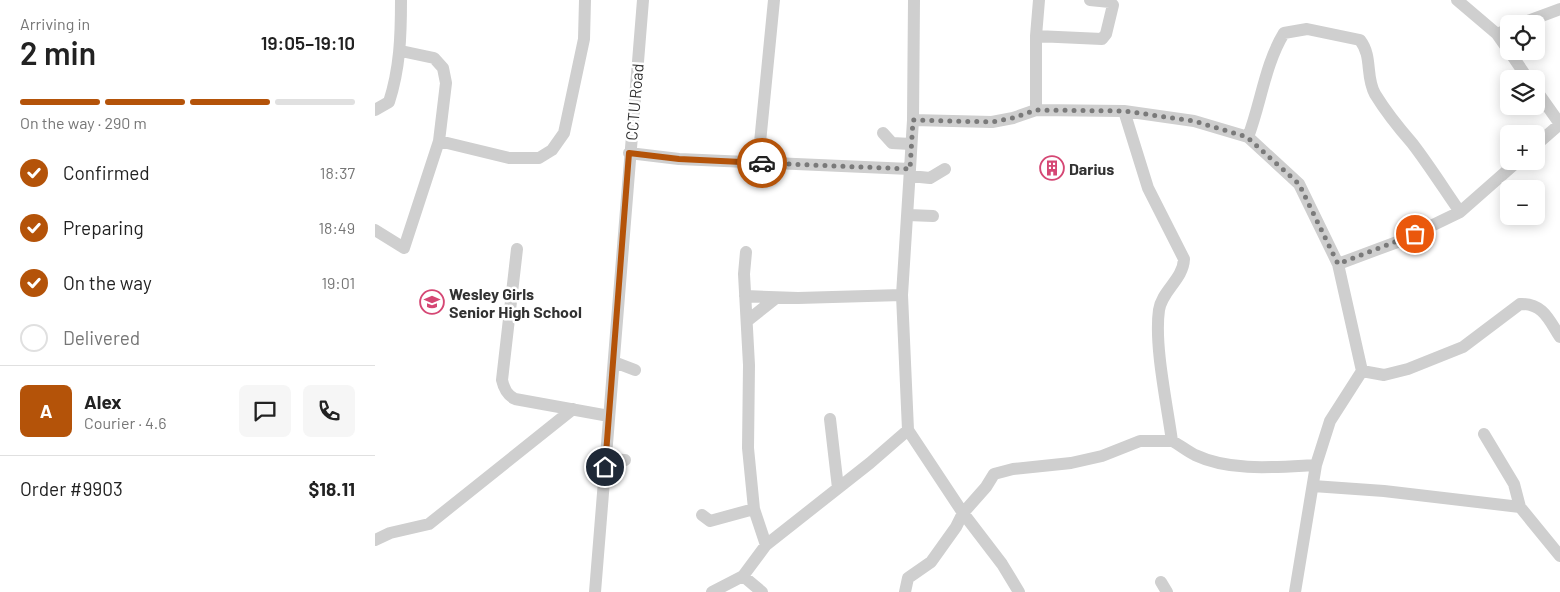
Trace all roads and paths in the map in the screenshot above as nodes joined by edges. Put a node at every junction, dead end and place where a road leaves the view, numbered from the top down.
1 (401, 0) edge
2 (585, 0) edge
3 (643, 0) edge
4 (775, 0) edge
5 (914, 0) edge
6 (1039, 0) edge
7 (1090, 0) edge
8 (1457, 0) edge
9 (1560, 9) edge
10 (1544, 15) edge
11 (1500, 29) edge
12 (1036, 36) junction
13 (401, 51) junction
14 (1545, 103) edge
15 (375, 110) edge
16 (1036, 110) junction
17 (1124, 111) junction
18 (913, 120) junction
19 (1560, 124) edge
20 (883, 133) dead end
21 (1247, 137) junction
22 (1545, 137) edge
23 (439, 140) junction
24 (911, 144) junction
25 (629, 153) junction
26 (754, 163) junction
27 (945, 169) dead end
28 (1508, 170) edge
29 (910, 173) junction
30 (767, 181) dead end
31 (1460, 212) junction
32 (908, 215) junction
33 (933, 216) dead end
34 (375, 230) edge
35 (517, 249) dead end
36 (746, 252) dead end
37 (1338, 264) junction
38 (901, 295) junction
39 (745, 296) junction
40 (776, 298) junction
41 (747, 321) junction
42 (1560, 337) edge
43 (613, 362) junction
44 (635, 370) dead end
45 (1362, 371) junction
46 (573, 409) junction
47 (609, 416) junction
48 (830, 419) dead end
49 (908, 430) junction
50 (1484, 434) dead end
51 (1172, 441) junction
52 (606, 459) junction
53 (625, 460) dead end
54 (1316, 465) junction
55 (1313, 486) junction
56 (839, 488) junction
57 (1520, 507) junction
58 (754, 508) junction
59 (963, 513) junction
60 (702, 515) dead end
61 (375, 540) edge
62 (767, 545) junction
63 (1560, 556) edge
64 (743, 576) junction
65 (595, 592) edge
66 (712, 592) edge
67 (762, 592) edge
68 (905, 592) edge
69 (1019, 592) edge
70 (1295, 592) edge

1 - 13 street
2 - 23 street
3 - 25 street, CCTU Road
4 - 26 street
5 - 18 street
6 - 12 street
7 - 12 street
8 - 11 street
9 - 10 street
12 - 16 street
13 - 15 street
13 - 23 street
14 - 19 street
16 - 17 street
16 - 18 street
17 - 21 street
17 - 51 street
18 - 24 street
19 - 22 street
20 - 24 street
21 - 31 street
21 - 37 street
23 - 34 street
24 - 29 street
25 - 26 street
25 - 43 street, CCTU Road
26 - 29 street
26 - 30 street
27 - 29 street
28 - 31 street
29 - 32 street
31 - 37 street
32 - 33 street
32 - 38 street
35 - 46 street
36 - 39 street
37 - 45 street
38 - 40 street
38 - 49 street
39 - 40 street
39 - 41 street
40 - 41 street
41 - 58 street
42 - 45 street
43 - 44 street
43 - 47 street, CCTU Road
45 - 54 street
46 - 47 street
46 - 61 street
47 - 52 street, CCTU Road
48 - 56 street
49 - 56 street
49 - 59 street
50 - 57 street
51 - 54 street
51 - 59 street
52 - 53 street
52 - 65 street, CCTU Road
54 - 55 street
55 - 57 street
55 - 70 street
56 - 62 street
57 - 63 street
58 - 60 street
58 - 62 street
59 - 68 street
59 - 69 street
62 - 64 street
64 - 66 street
64 - 67 street

